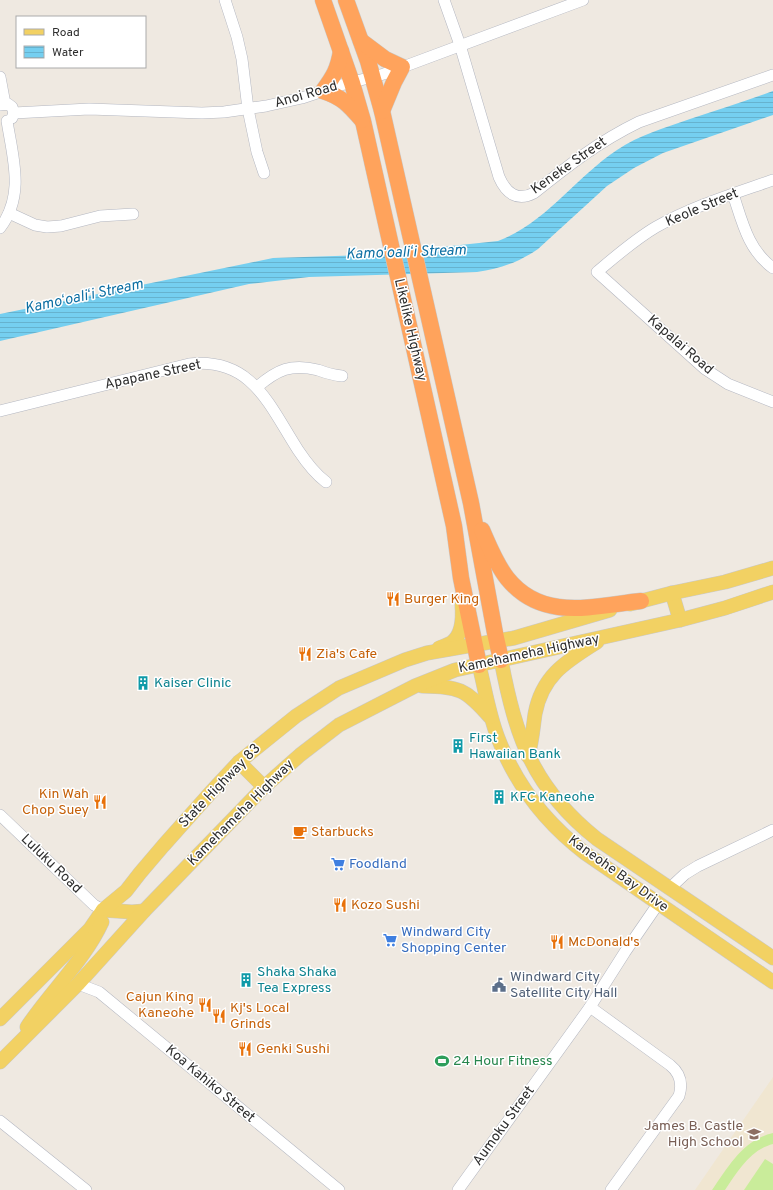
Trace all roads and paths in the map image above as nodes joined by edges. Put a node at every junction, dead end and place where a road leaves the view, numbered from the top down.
1 (225, 0) edge
2 (323, 0) edge
3 (346, 0) edge
4 (444, 0) edge
5 (583, 0) edge
6 (361, 41) junction
7 (460, 44) junction
8 (341, 51) junction
9 (402, 67) junction
10 (773, 75) edge
11 (0, 77) edge
12 (373, 77) junction
13 (352, 83) junction
14 (323, 91) junction
15 (2, 105) edge
16 (248, 109) junction
17 (382, 111) junction
18 (7, 118) edge
19 (363, 121) junction
20 (264, 173) dead end
21 (773, 180) edge
22 (733, 194) junction
23 (9, 213) junction
24 (133, 214) dead end
25 (0, 228) edge
26 (773, 268) edge
27 (597, 272) joint
28 (342, 376) dead end
29 (257, 387) junction
30 (773, 402) edge
31 (0, 411) edge
32 (326, 482) dead end
33 (472, 508) junction
34 (773, 568) edge
35 (461, 578) junction
36 (773, 592) edge
37 (672, 593) junction
38 (641, 601) junction
39 (680, 620) junction
40 (604, 637) junction
41 (497, 642) junction
42 (476, 644) junction
43 (427, 653) junction
44 (501, 660) junction
45 (479, 665) junction
46 (415, 686) junction
47 (492, 719) junction
48 (528, 756) junction
49 (239, 762) junction
50 (264, 787) junction
51 (0, 814) edge
52 (773, 830) edge
53 (670, 888) junction
54 (658, 904) junction
55 (103, 910) junction
56 (144, 911) junction
57 (773, 958) edge
58 (773, 982) edge
59 (78, 984) junction
60 (590, 1007) junction
61 (0, 1019) edge
62 (10, 1052) junction
63 (0, 1062) edge
64 (0, 1121) edge
65 (86, 1190) edge
66 (339, 1190) edge
67 (458, 1190) edge
68 (611, 1190) edge

1 - 16 street
2 - 8 highway, Likelike Highway
3 - 6 highway, Likelike Highway
4 - 7 street, Keneke Street
5 - 7 street, Anoi Road
6 - 9 highway
6 - 12 highway, Likelike Highway
7 - 9 street, Anoi Road
7 - 10 street, Keneke Street
8 - 13 highway, Likelike Highway
8 - 14 highway
9 - 12 street, Anoi Road
9 - 17 highway
11 - 15 street
12 - 13 street, Anoi Road
12 - 17 highway, Likelike Highway
13 - 14 street, Anoi Road
13 - 19 highway, Likelike Highway
14 - 16 street, Anoi Road
14 - 19 highway
15 - 18 street
16 - 18 street, Anoi Road
16 - 20 street
17 - 33 highway, Likelike Highway
18 - 23 street
19 - 35 highway, Likelike Highway
21 - 22 street, Keole Street
22 - 26 street
22 - 27 street, Keole Street
23 - 24 street
23 - 25 street
27 - 30 street, Kapalai Road
28 - 29 street
29 - 31 street, Apapane Street
29 - 32 street, Apapane Street
33 - 38 highway
33 - 41 highway, Likelike Highway
34 - 37 main road, Kamehameha Highway
35 - 42 highway, Likelike Highway
35 - 43 main road
36 - 39 main road, Kamehameha Highway
37 - 38 main road, Kamehameha Highway
37 - 39 main road
38 - 41 main road, Kamehameha Highway
39 - 40 main road, Kamehameha Highway
40 - 44 main road, Kamehameha Highway
40 - 48 main road
41 - 42 main road, State Highway 83
41 - 44 highway, Likelike Highway
42 - 43 main road, State Highway 83
42 - 45 highway, Likelike Highway
43 - 49 main road, State Highway 83
44 - 45 main road, Kamehameha Highway
44 - 48 main road, Kaneohe Bay Drive
45 - 46 main road, Kamehameha Highway
45 - 47 main road, Kaneohe Bay Drive
46 - 47 main road
46 - 50 main road, Kamehameha Highway
47 - 54 main road, Kaneohe Bay Drive
48 - 53 main road, Kaneohe Bay Drive
49 - 50 main road
49 - 55 main road, State Highway 83
50 - 56 main road, Kamehameha Highway
51 - 55 street, Luluku Road
52 - 53 street
53 - 54 main road
53 - 57 main road, Kaneohe Bay Drive
54 - 58 main road, Kaneohe Bay Drive
54 - 60 street, Aumoku Street
55 - 56 main road
55 - 61 main road, State Highway 83
55 - 62 main road
56 - 59 main road, Kamehameha Highway
59 - 62 main road, Kamehameha Highway
59 - 66 street, Koa Kahiko Street
60 - 67 street, Aumoku Street
60 - 68 street
62 - 63 main road, Kamehameha Highway
64 - 65 street

